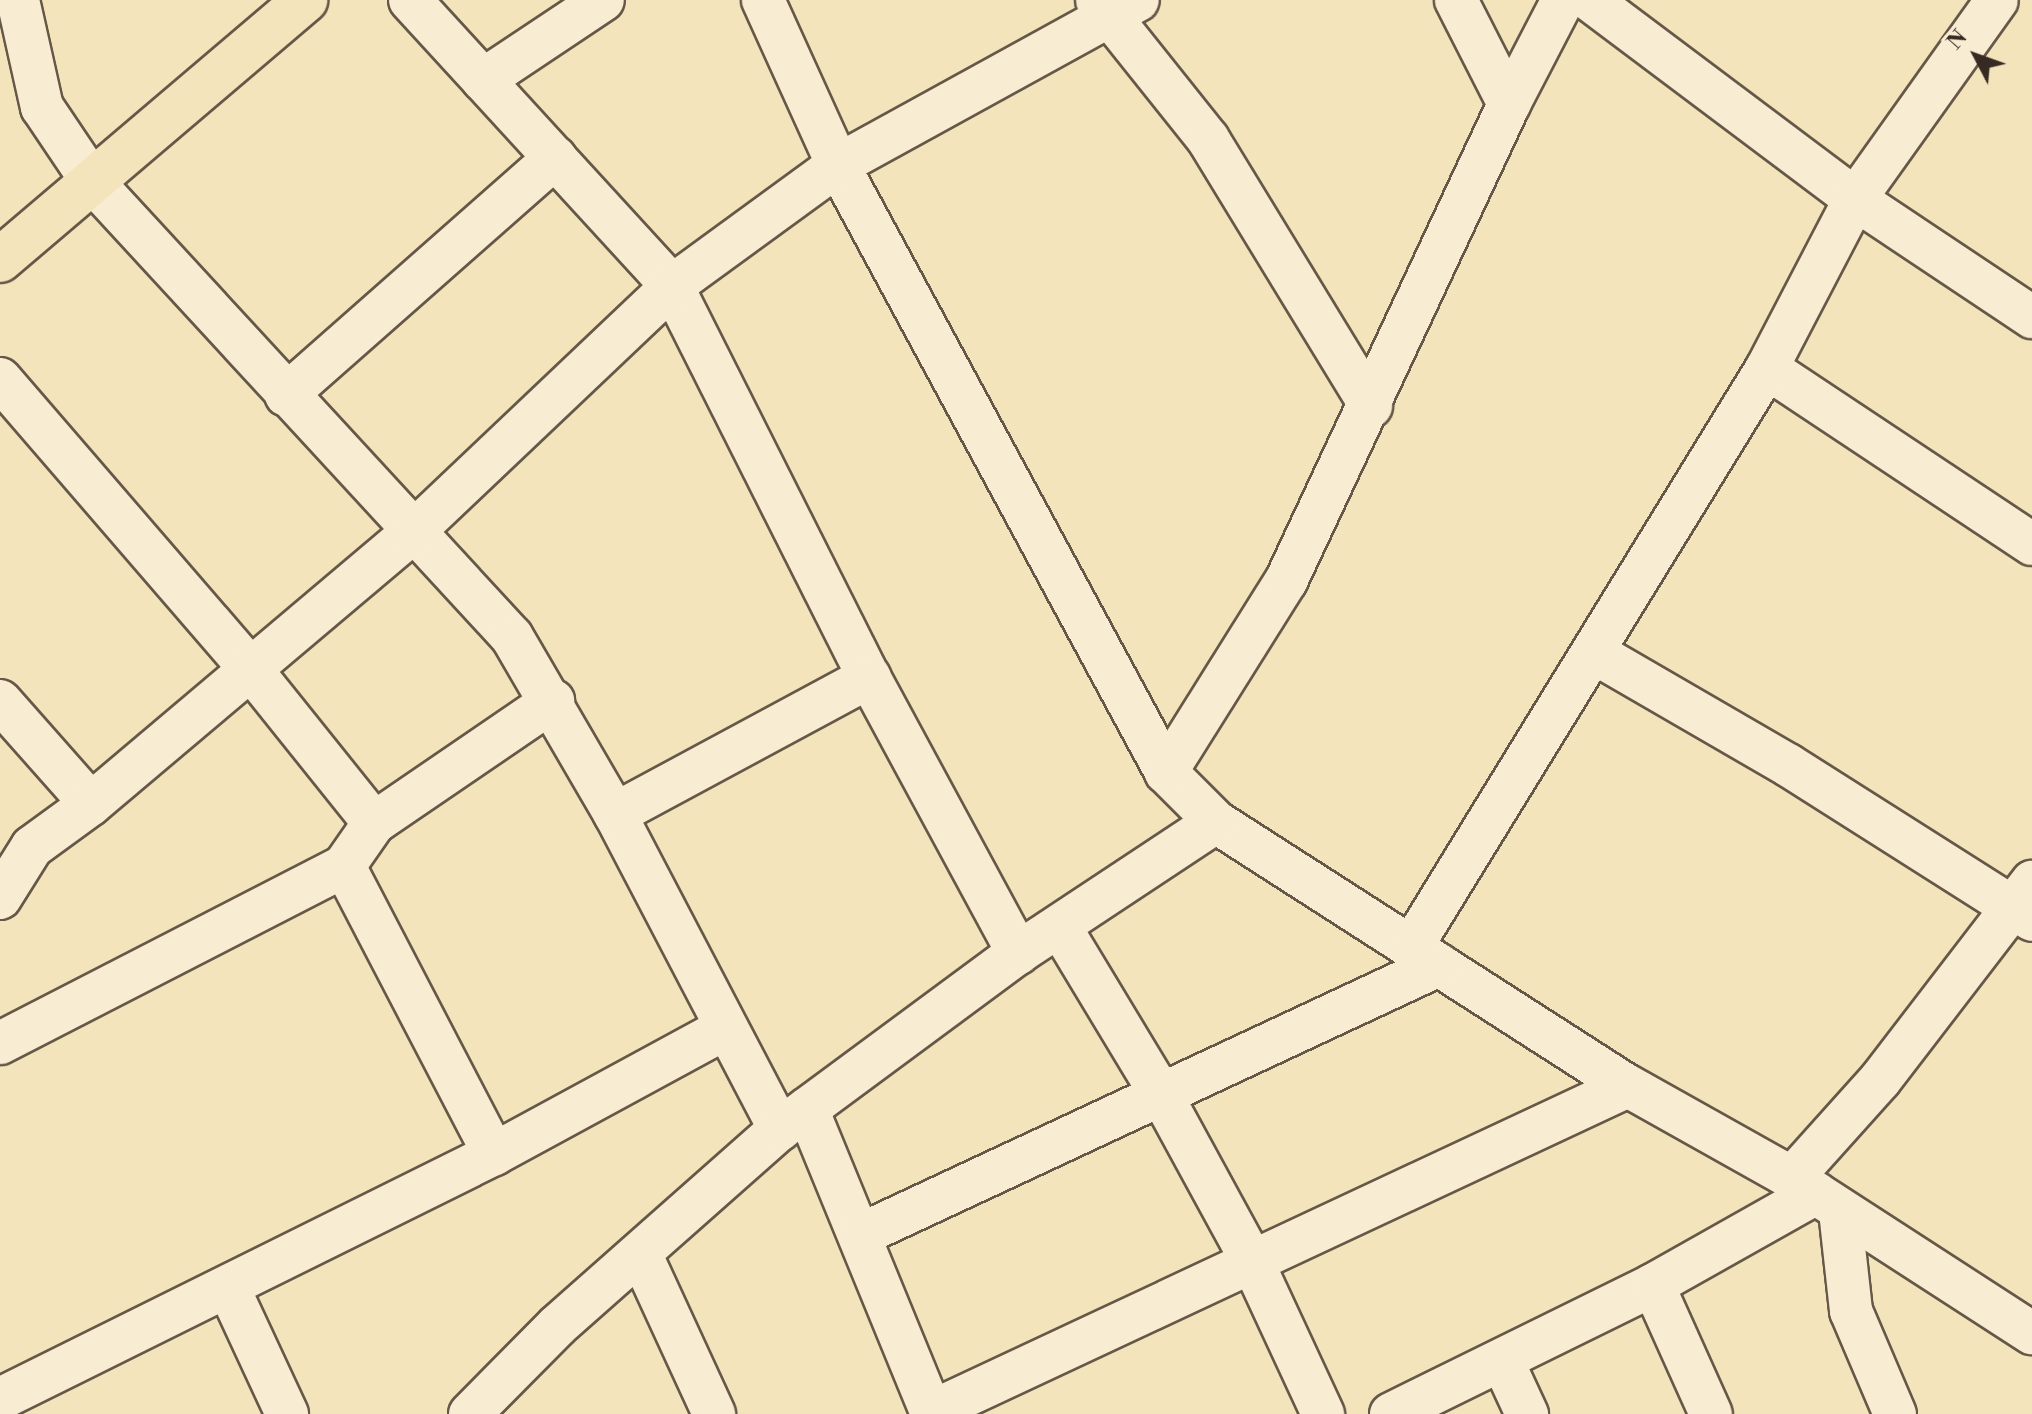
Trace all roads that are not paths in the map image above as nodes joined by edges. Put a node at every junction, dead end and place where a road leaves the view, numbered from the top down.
1 (18, 0) edge
2 (305, 0) edge
3 (410, 0) edge
4 (603, 0) edge
5 (763, 0) edge
6 (1456, 0) edge
7 (1563, 0) edge
8 (1590, 0) edge
9 (1997, 0) edge
10 (1113, 5) edge
11 (483, 80) junction
12 (1509, 104) junction
13 (555, 158) junction
14 (838, 165) junction
15 (91, 180) junction
16 (1855, 199) junction
17 (0, 260) edge
18 (672, 286) junction
19 (2032, 317) edge
20 (1767, 368) junction
21 (0, 379) edge
22 (286, 395) junction
23 (1371, 406) junction
24 (412, 533) junction
25 (2032, 544) edge
26 (1593, 652) junction
27 (249, 667) junction
28 (869, 677) junction
29 (0, 701) edge
30 (553, 701) junction
31 (1166, 772) junction
32 (91, 804) junction
33 (615, 814) junction
34 (1216, 822) junction
35 (374, 823) junction
36 (344, 866) junction
37 (0, 898) edge
38 (2026, 904) edge
39 (1060, 927) junction
40 (1018, 953) junction
41 (1425, 955) junction
42 (724, 1029) junction
43 (0, 1043) edge
44 (1628, 1086) junction
45 (1162, 1096) junction
46 (794, 1119) junction
47 (494, 1154) junction
48 (1816, 1194) junction
49 (860, 1235) junction
50 (641, 1255) junction
51 (1252, 1261) junction
52 (1653, 1285) junction
53 (229, 1289) junction
54 (2032, 1333) edge
55 (1502, 1360) junction
56 (0, 1399) edge
57 (932, 1413) edge
58 (287, 1414) edge
59 (470, 1414) edge
60 (714, 1414) edge
61 (1323, 1414) edge
62 (1391, 1414) edge
63 (1527, 1414) edge
64 (1711, 1414) edge
65 (1895, 1414) edge

1 - 15 street
2 - 15 main road
3 - 11 street
4 - 11 street
5 - 14 street
6 - 12 street
7 - 12 street
8 - 16 street
9 - 16 street
10 - 14 street
10 - 23 street
11 - 13 street
12 - 23 street
13 - 18 street
13 - 22 street
14 - 18 street
14 - 31 street
15 - 17 main road
15 - 22 street
16 - 19 street
16 - 20 street
18 - 24 street
18 - 28 street
20 - 25 street
20 - 26 street
21 - 27 street
22 - 24 street
23 - 31 street
24 - 27 street
24 - 30 street
26 - 38 street
26 - 41 street
27 - 32 street
27 - 35 street
28 - 33 street
28 - 40 street
29 - 32 street
30 - 33 street
30 - 35 street
31 - 34 street
32 - 37 street
33 - 42 street
34 - 39 street
34 - 41 street
35 - 36 street
36 - 43 street
36 - 47 street
38 - 48 street
39 - 40 street
39 - 45 street
40 - 46 street
41 - 44 street
41 - 45 street
42 - 46 street
42 - 47 street
44 - 48 street
44 - 51 street
45 - 49 street
45 - 51 street
46 - 49 street
46 - 50 street
47 - 53 street
48 - 52 street
48 - 54 street
48 - 65 street
49 - 57 street
50 - 59 street
50 - 60 street
51 - 57 street
51 - 61 street
52 - 55 street
52 - 64 street
53 - 56 street
53 - 58 street
55 - 62 street
55 - 63 street

